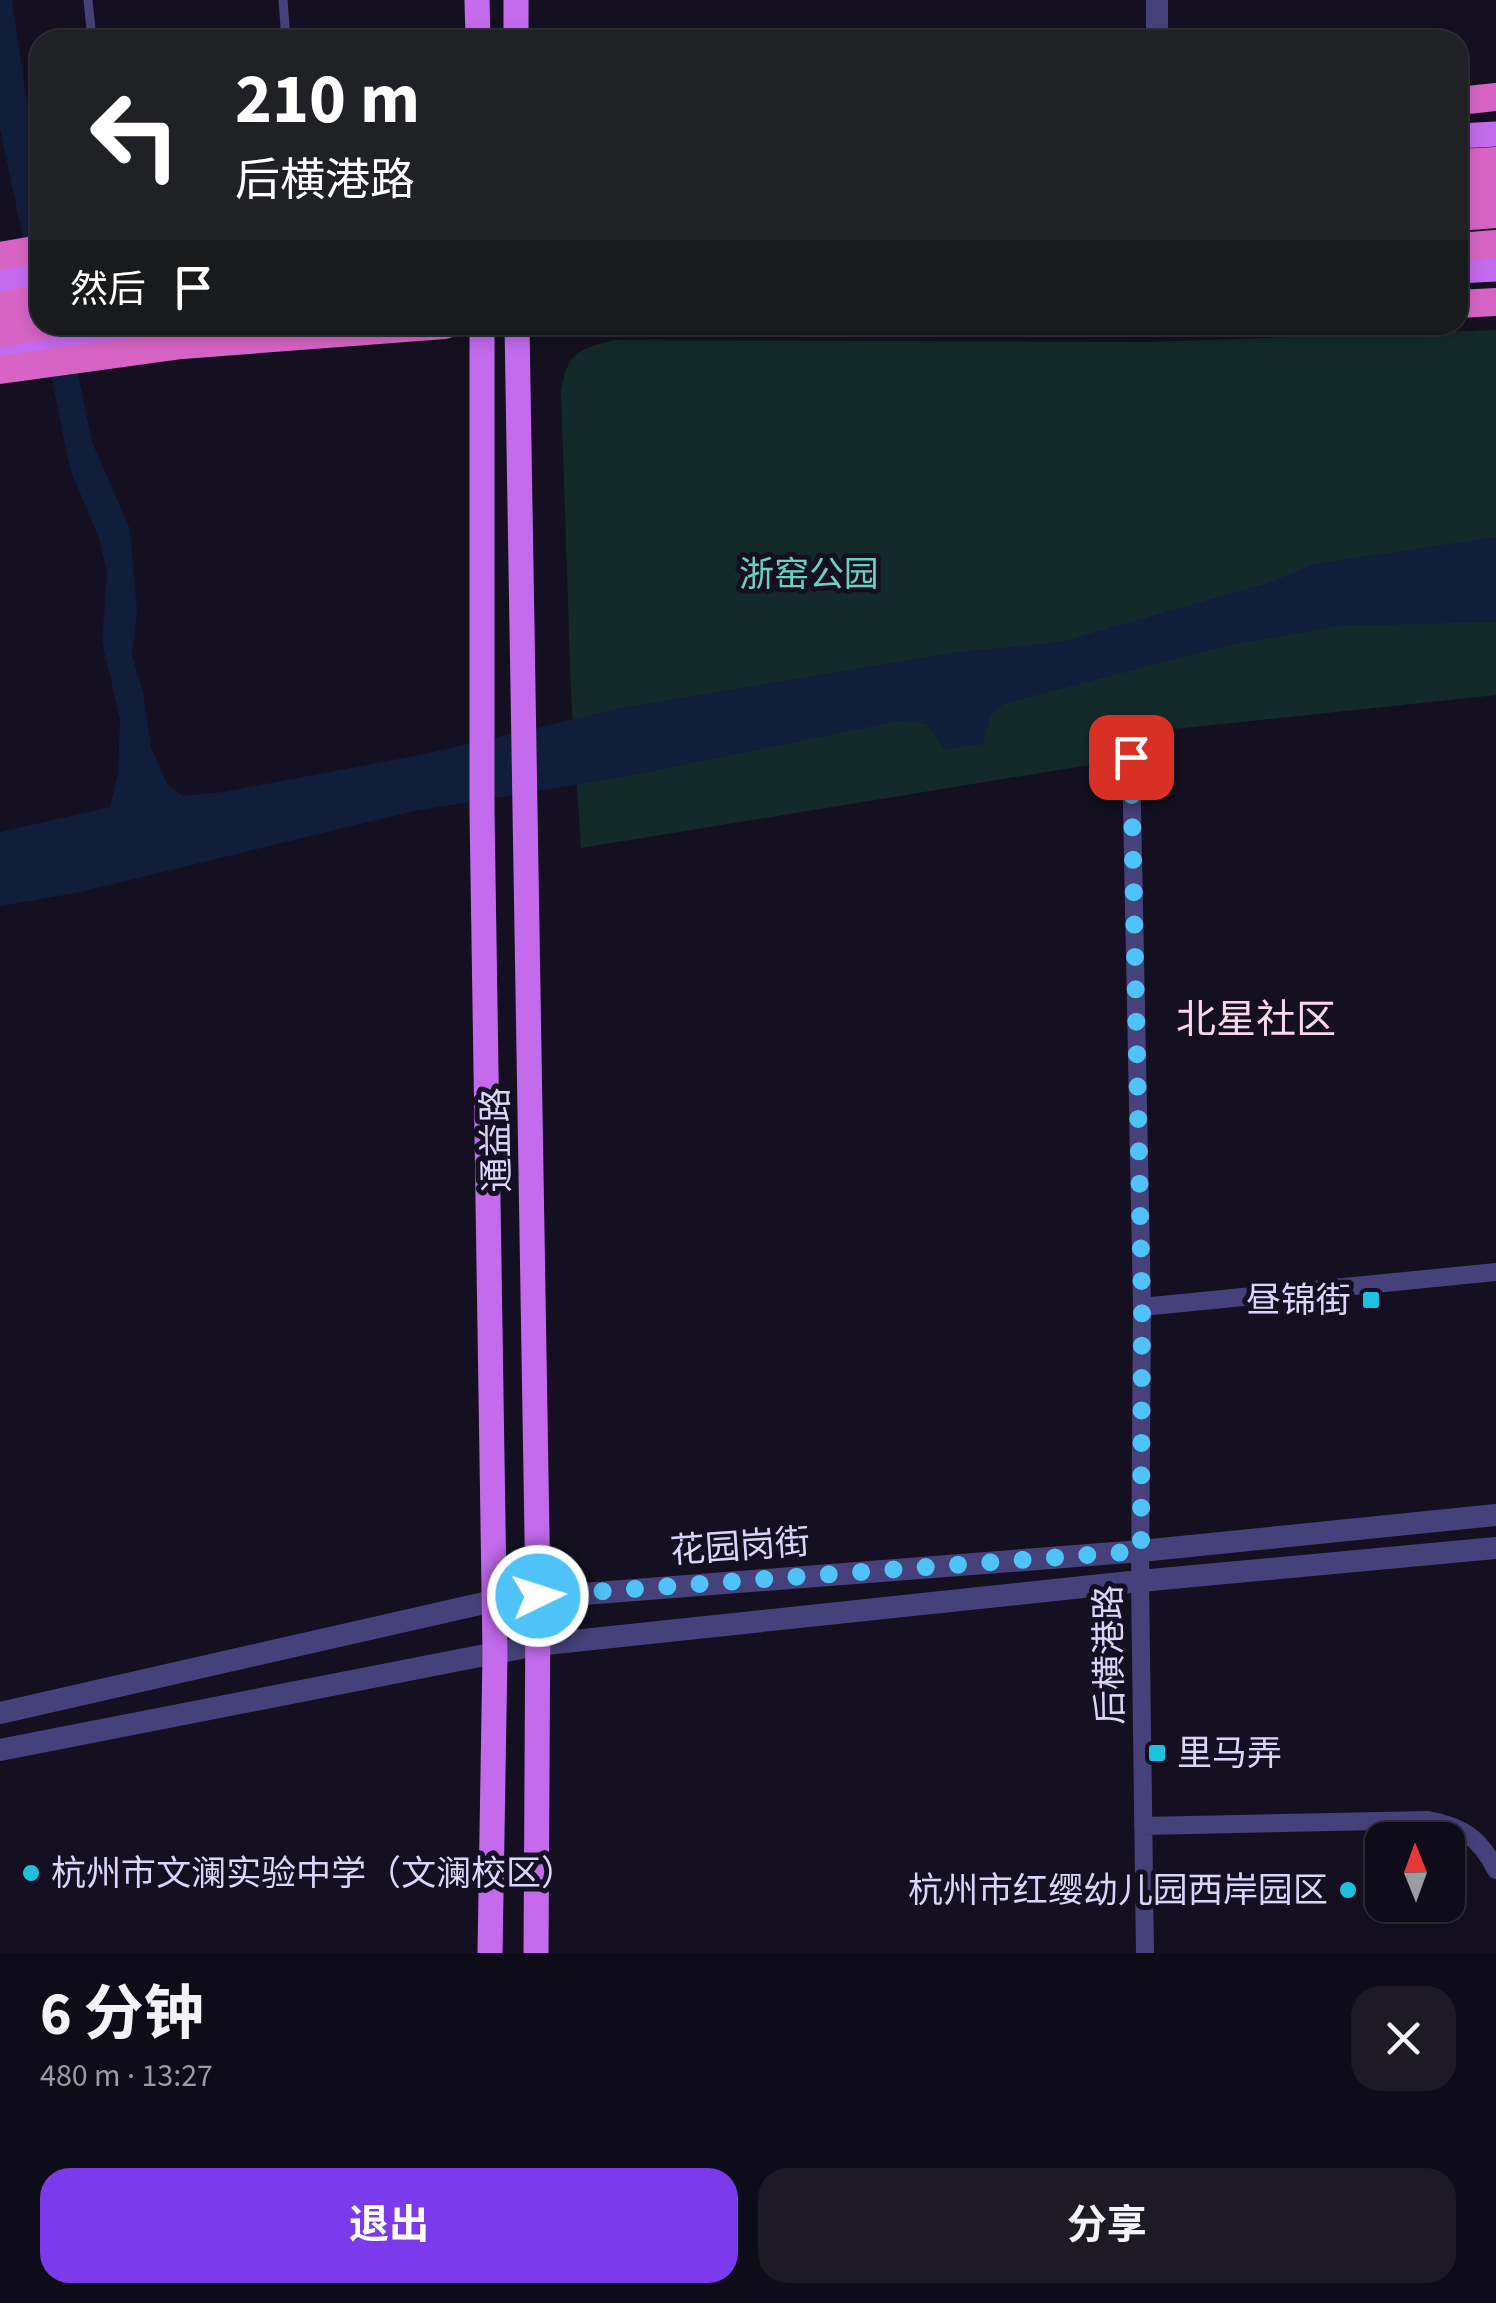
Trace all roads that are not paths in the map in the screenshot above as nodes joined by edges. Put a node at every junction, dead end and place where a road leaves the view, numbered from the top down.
1 (88, 0) edge
2 (282, 0) edge
3 (477, 0) edge
4 (516, 0) edge
5 (1156, 0) edge
6 (91, 30) edge
7 (285, 30) edge
8 (478, 30) edge
9 (516, 30) edge
10 (1158, 30) edge
11 (1496, 98) edge
12 (1468, 100) edge
13 (1496, 134) edge
14 (1468, 135) edge
15 (1496, 160) edge
16 (1468, 162) edge
17 (1496, 186) edge
18 (1468, 188) edge
19 (1496, 214) edge
20 (1468, 215) edge
21 (1496, 244) edge
22 (1468, 245) edge
23 (1496, 269) edge
24 (1468, 270) edge
25 (30, 301) edge
26 (1496, 302) edge
27 (1468, 303) edge
28 (0, 306) edge
29 (30, 328) edge
30 (0, 333) edge
31 (112, 335) edge
32 (314, 335) edge
33 (482, 335) edge
34 (517, 335) edge
35 (0, 351) edge
36 (0, 370) edge
37 (1131, 757) dead end
38 (1496, 1272) edge
39 (1142, 1307) junction
40 (1496, 1515) edge
41 (1496, 1548) edge
42 (1141, 1551) junction
43 (1140, 1581) junction
44 (538, 1596) junction
45 (494, 1600) junction
46 (536, 1645) junction
47 (495, 1653) junction
48 (0, 1712) edge
49 (0, 1750) edge
50 (1143, 1826) junction
51 (1496, 1870) edge
52 (490, 1953) edge
53 (536, 1953) edge
54 (1145, 1953) edge

1 - 6 lane
2 - 7 lane
3 - 8 main road
4 - 9 main road
5 - 10 street
11 - 12 highway
13 - 14 main road
15 - 16 highway
17 - 18 highway
19 - 20 highway
21 - 22 highway
23 - 24 main road
25 - 28 highway
26 - 27 highway
29 - 30 highway
31 - 35 main road
32 - 36 highway
33 - 45 main road, 通益路
34 - 44 main road, 通益路
37 - 39 street, 后横港路
38 - 39 street
39 - 42 street, 后横港路
40 - 42 street, 花园岗街
41 - 43 street
42 - 43 street, 后横港路
42 - 44 street, 花园岗街
43 - 46 street
43 - 50 street, 后横港路
44 - 45 street, 花园岗街
44 - 46 main road, 通益路
45 - 47 main road, 通益路
45 - 48 street, 花园岗街
46 - 47 street
46 - 53 main road, 通益路
47 - 49 street
47 - 52 main road, 通益路
50 - 51 street
50 - 54 street, 后横港路

